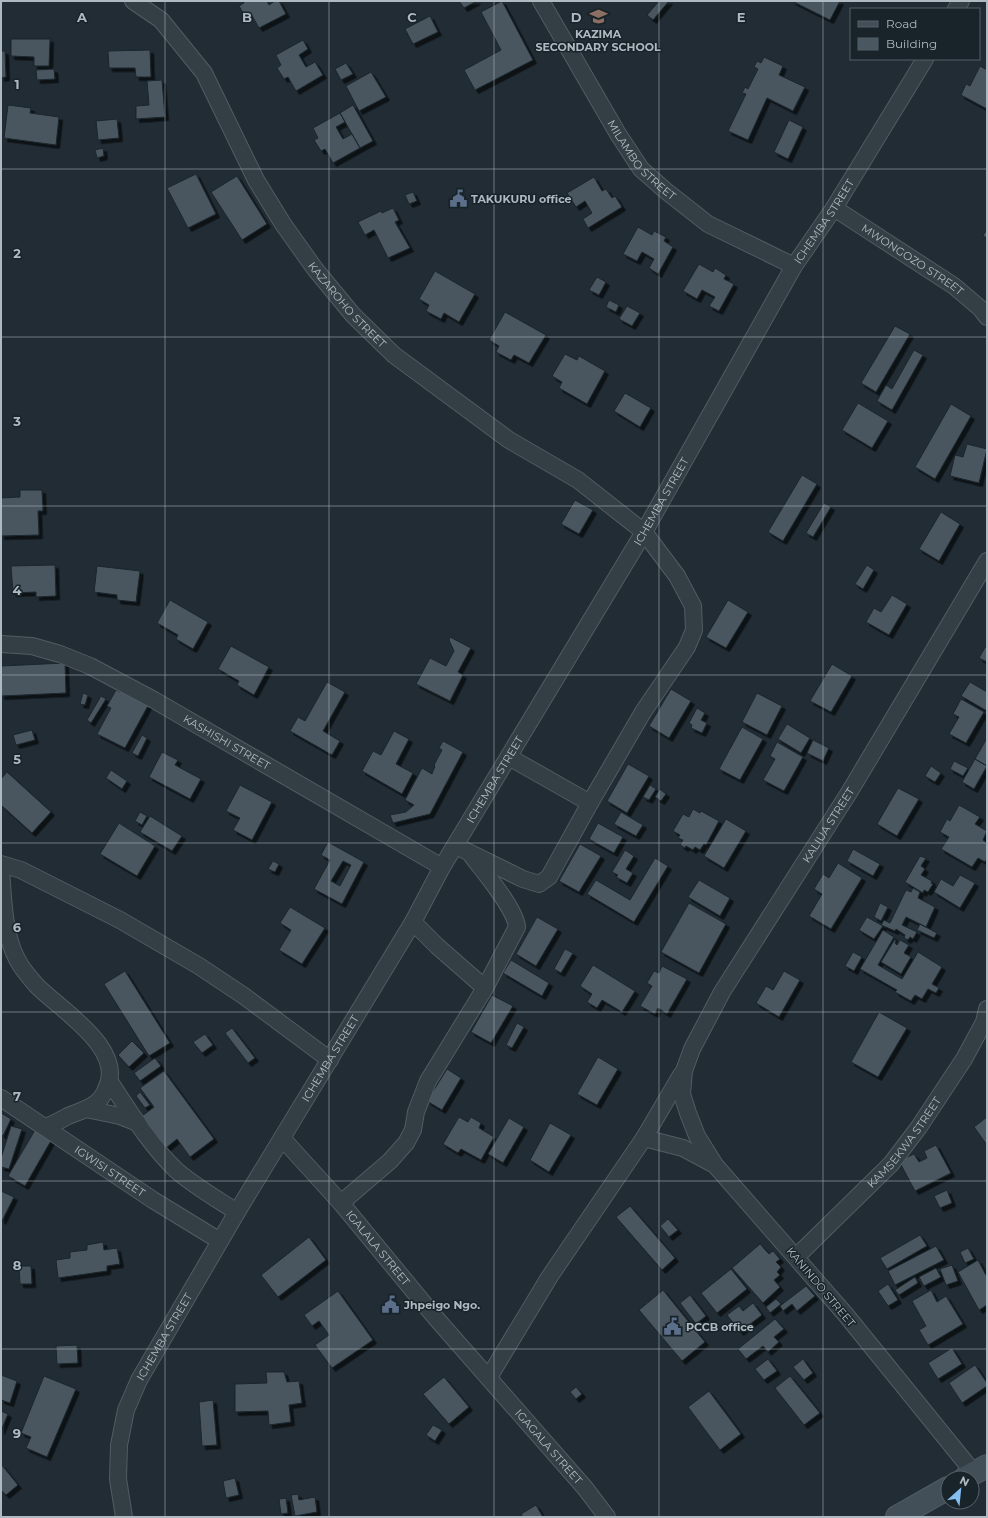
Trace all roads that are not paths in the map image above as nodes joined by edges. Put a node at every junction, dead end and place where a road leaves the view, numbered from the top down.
1 (133, 1) edge
2 (541, 1) edge
3 (924, 60) edge
4 (834, 208) junction
5 (794, 266) junction
6 (987, 317) edge
7 (644, 532) junction
8 (987, 561) edge
9 (1, 644) edge
10 (509, 758) junction
11 (590, 803) junction
12 (456, 846) junction
13 (471, 854) junction
14 (1, 864) edge
15 (442, 867) junction
16 (1, 872) edge
17 (413, 922) junction
18 (485, 988) junction
19 (987, 1009) edge
20 (330, 1060) junction
21 (684, 1071) junction
22 (110, 1082) junction
23 (682, 1094) joint
24 (1, 1098) edge
25 (86, 1109) junction
26 (138, 1123) junction
27 (46, 1127) junction
28 (282, 1138) junction
29 (644, 1138) junction
30 (715, 1165) junction
31 (341, 1203) junction
32 (237, 1212) junction
33 (220, 1241) junction
34 (796, 1256) junction
35 (488, 1377) junction
36 (973, 1470) edge
37 (940, 1493) edge
38 (124, 1517) edge
39 (607, 1517) edge
40 (897, 1517) edge

1 - 7 street, KAZAROHO STREET
2 - 5 street, MILAMBO STREET
3 - 4 street, ICHEMBA STREET
4 - 5 street, ICHEMBA STREET
4 - 6 street, MWONGOZO STREET
5 - 7 street, ICHEMBA STREET
7 - 10 street, ICHEMBA STREET
7 - 11 street, KAZAROHO STREET
8 - 21 street, KALIUA STREET
9 - 15 street, KASHISHI STREET
10 - 11 street
10 - 12 street, ICHEMBA STREET
11 - 13 street, KAZAROHO STREET
12 - 13 street
12 - 15 street, ICHEMBA STREET
13 - 18 street
14 - 20 street
15 - 17 street, ICHEMBA STREET
16 - 22 street
17 - 18 street
17 - 20 street, ICHEMBA STREET
18 - 31 street
19 - 34 street, KAMSEKWA STREET
20 - 28 street, ICHEMBA STREET
21 - 23 street, KALIUA STREET
21 - 29 street
22 - 25 street
22 - 26 street
23 - 30 street, KANINDO STREET
24 - 27 street, IGWISI STREET
25 - 26 street
25 - 27 street
26 - 32 street
27 - 33 street, IGWISI STREET
28 - 31 street, IGALALA STREET
28 - 32 street, ICHEMBA STREET
29 - 30 street
29 - 35 street
30 - 34 street, KANINDO STREET
31 - 35 street, IGALALA STREET
32 - 33 street, ICHEMBA STREET
33 - 38 street, ICHEMBA STREET
34 - 36 street, KANINDO STREET
35 - 39 street, IGAGALA STREET
37 - 40 main road

